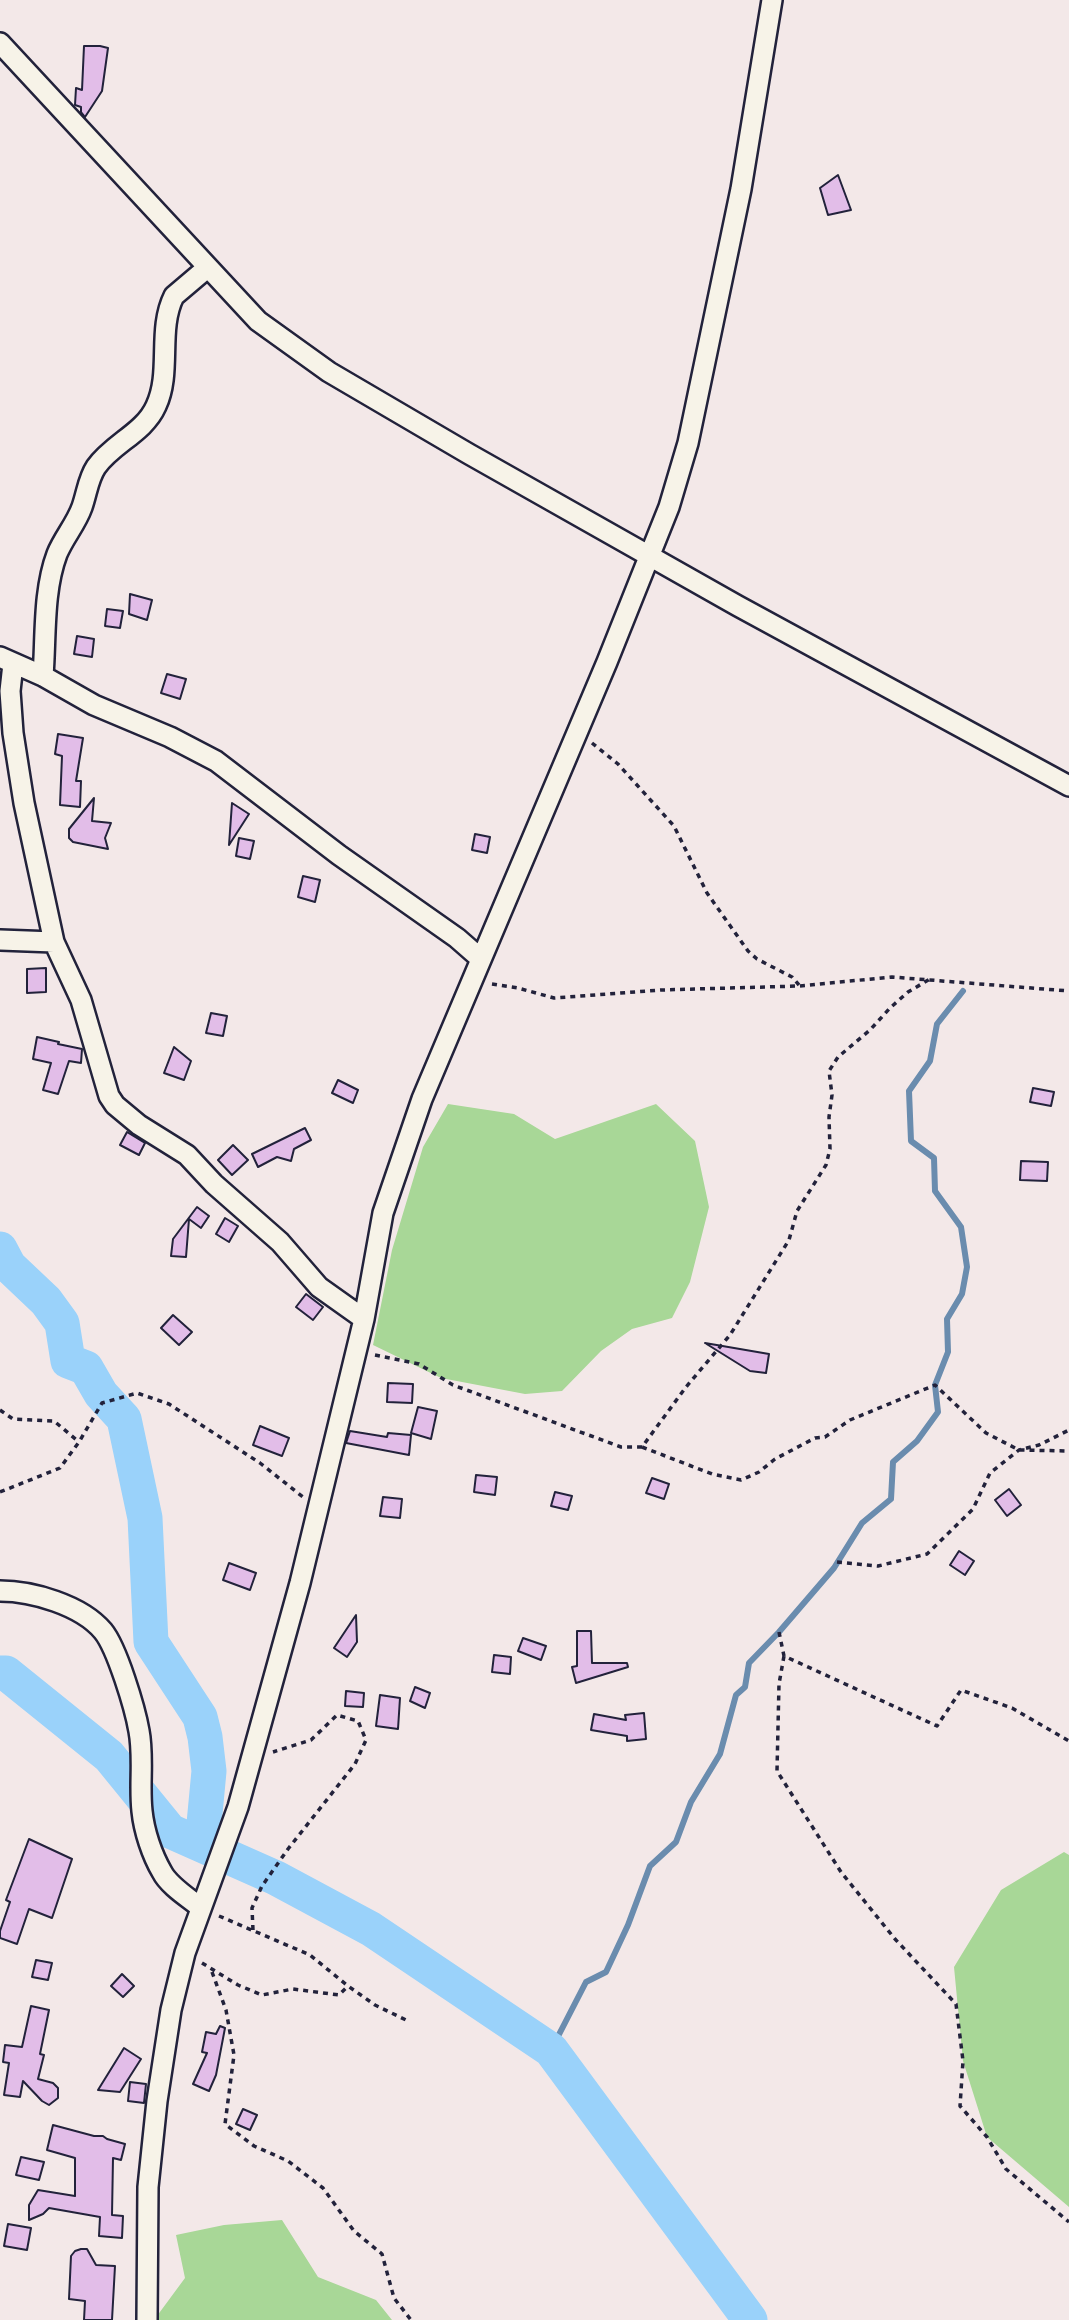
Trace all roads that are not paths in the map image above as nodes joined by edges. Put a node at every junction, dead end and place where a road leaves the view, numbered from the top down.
1 (772, 0) edge
2 (0, 43) edge
3 (207, 268) junction
4 (650, 554) junction
5 (7, 660) edge
6 (43, 676) junction
7 (1069, 786) edge
8 (0, 940) edge
9 (54, 942) junction
10 (481, 959) junction
11 (364, 1319) junction
12 (0, 1591) edge
13 (204, 1900) junction
14 (147, 2320) edge

1 - 4 street
2 - 3 street
3 - 4 street
3 - 6 street
4 - 7 street
4 - 10 street
5 - 6 street
5 - 9 street
6 - 10 street
8 - 9 street
9 - 11 street
10 - 11 street
11 - 13 street
12 - 13 street
13 - 14 street

